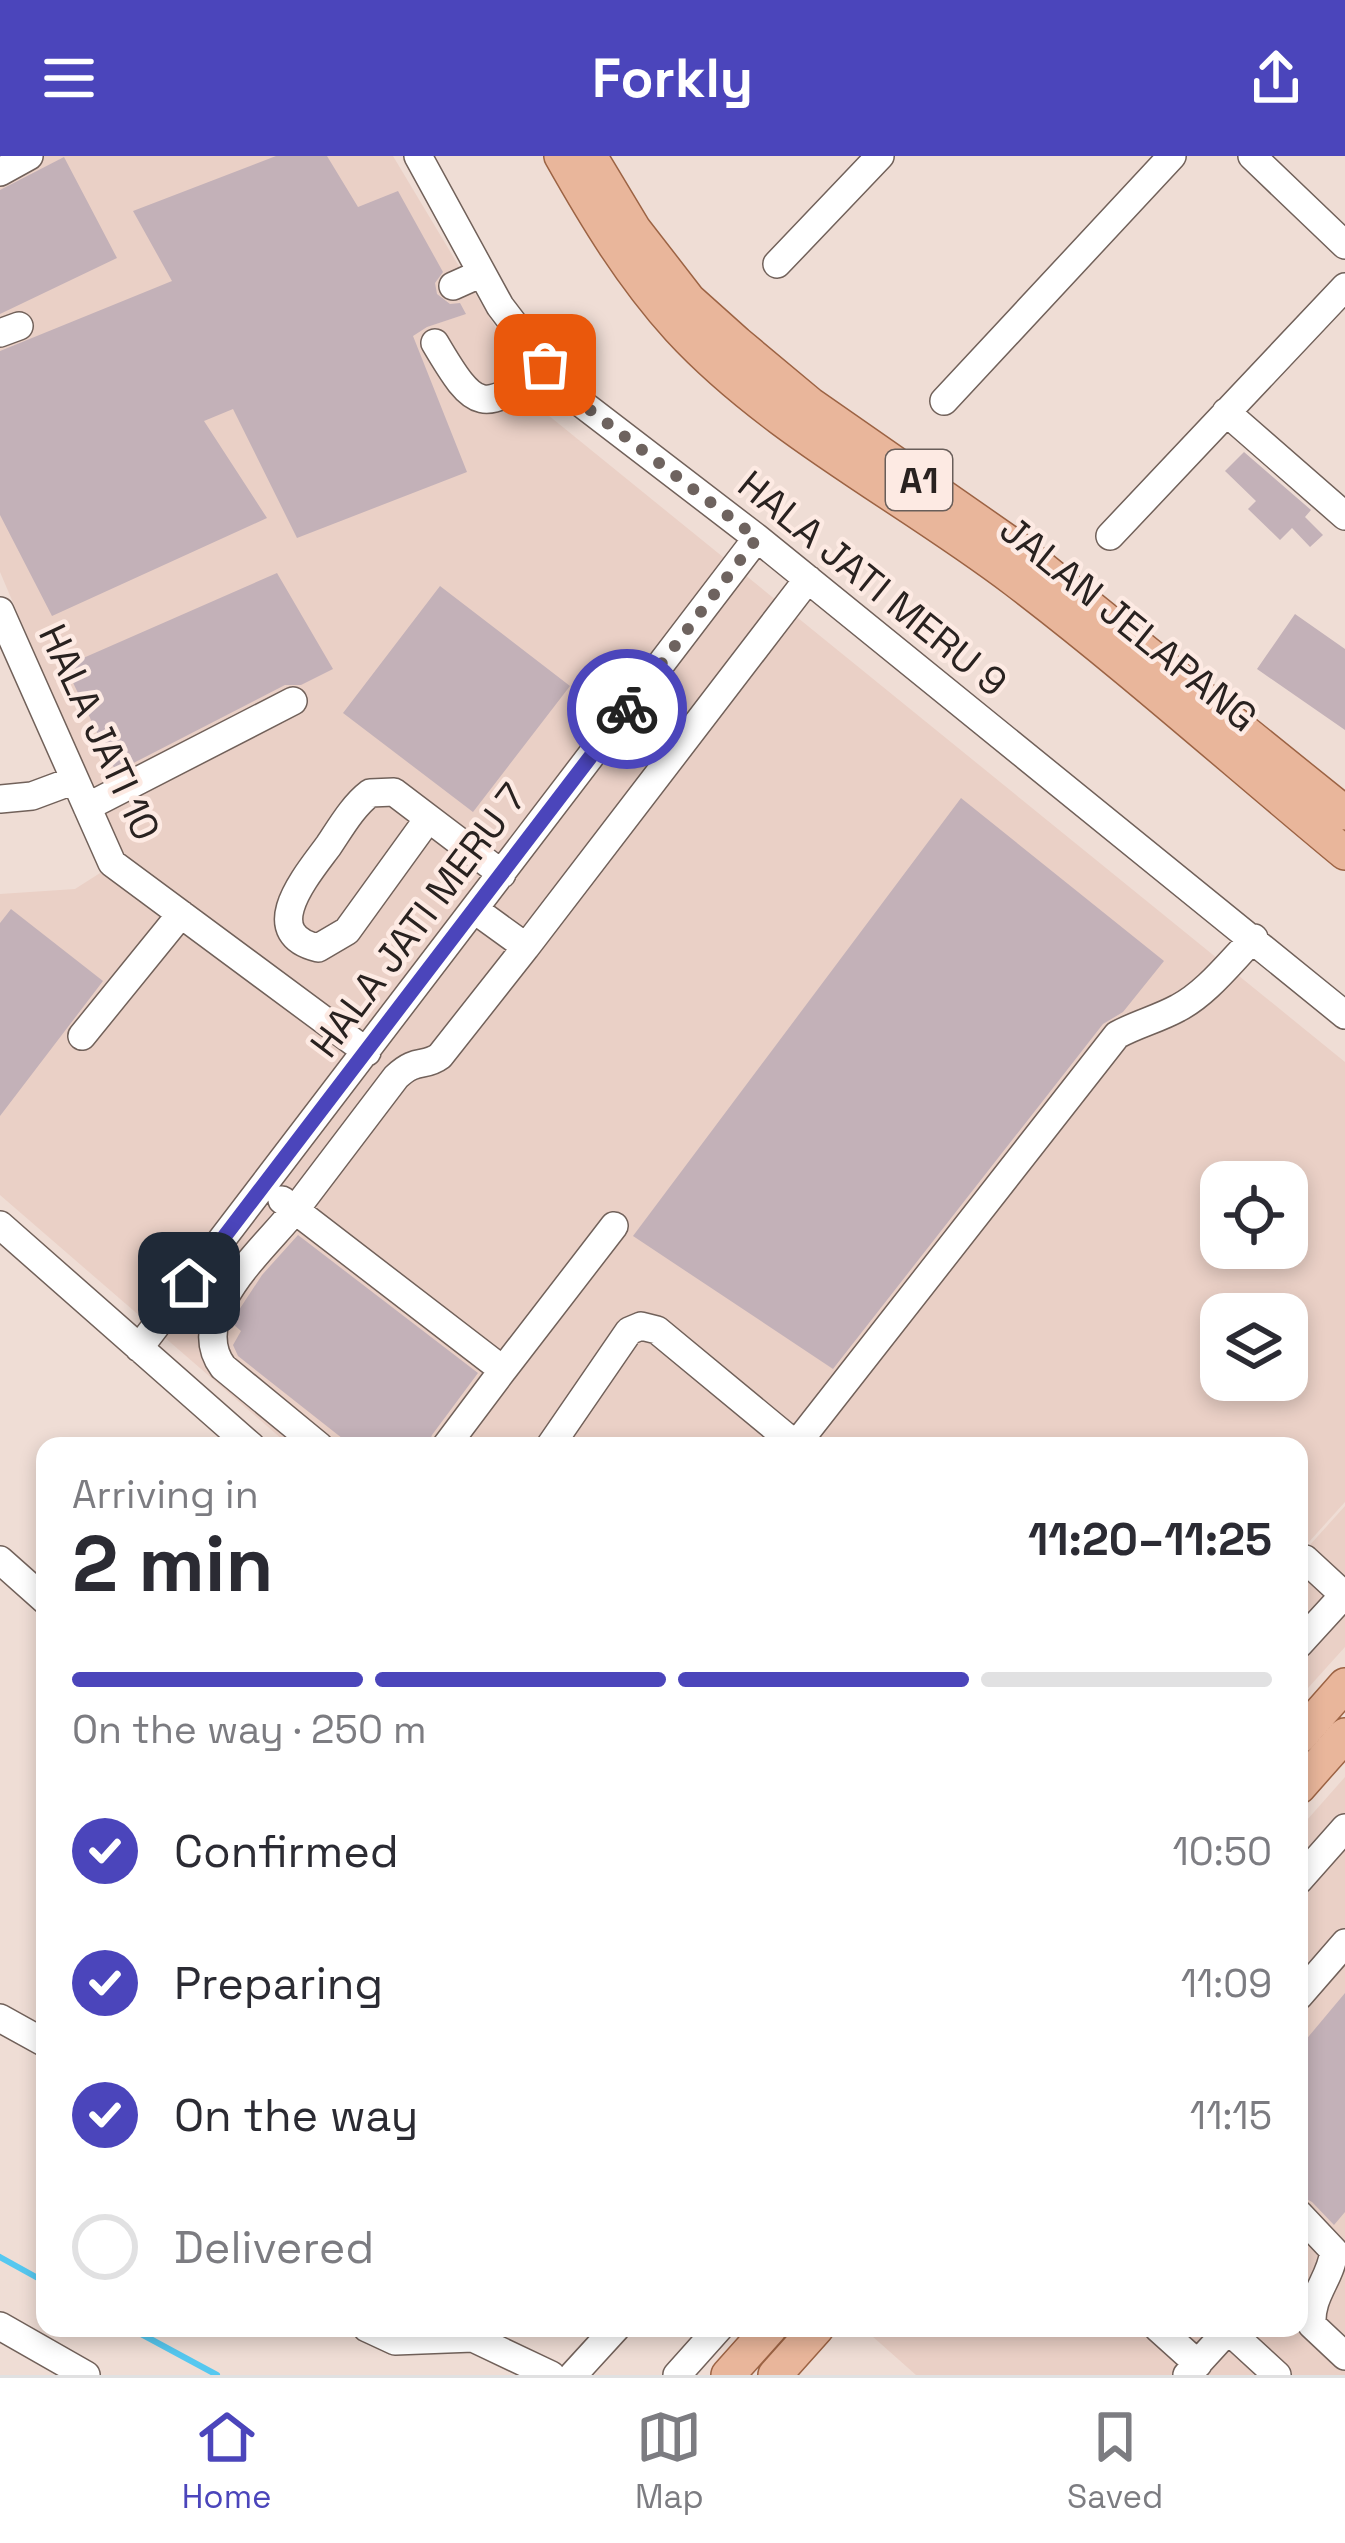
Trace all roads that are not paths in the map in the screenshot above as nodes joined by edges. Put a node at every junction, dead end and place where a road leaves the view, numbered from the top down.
1 (29, 156) edge
2 (418, 156) edge
3 (561, 156) edge
4 (590, 156) edge
5 (880, 156) edge
6 (1172, 156) edge
7 (1252, 156) edge
8 (0, 172) edge
9 (1345, 244) edge
10 (777, 265) dead end
11 (482, 273) junction
12 (453, 286) dead end
13 (1345, 287) edge
14 (436, 344) dead end
15 (545, 365) junction
16 (944, 401) dead end
17 (1226, 412) junction
18 (1345, 516) edge
19 (1110, 536) dead end
20 (757, 538) junction
21 (808, 579) junction
22 (0, 611) edge
23 (293, 701) dead end
24 (76, 780) junction
25 (0, 799) edge
26 (87, 807) junction
27 (1345, 813) edge
28 (428, 819) junction
29 (1345, 853) edge
30 (502, 874) junction
31 (475, 910) junction
32 (181, 914) junction
33 (1254, 938) junction
34 (526, 947) junction
35 (1345, 1015) edge
36 (82, 1036) dead end
37 (367, 1052) junction
38 (264, 1186) junction
39 (295, 1210) junction
40 (0, 1225) edge
41 (614, 1226) dead end
42 (140, 1348) junction
43 (503, 1370) junction
44 (241, 1437) edge
45 (308, 1437) edge
46 (453, 1437) edge
47 (556, 1437) edge
48 (785, 1437) edge
49 (801, 1437) edge
50 (0, 1560) edge
51 (1308, 1567) edge
52 (36, 1592) edge
53 (1345, 1595) edge
54 (1308, 1634) edge
55 (1345, 1685) edge
56 (1308, 1724) edge
57 (1345, 1735) edge
58 (1308, 1777) edge
59 (1345, 1828) edge
60 (1308, 1870) edge
61 (1345, 1943) edge
62 (1308, 1986) edge
63 (0, 2018) edge
64 (36, 2038) edge
65 (1308, 2221) edge
66 (1340, 2247) edge
67 (0, 2326) edge
68 (386, 2337) edge
69 (608, 2337) edge
70 (711, 2337) edge
71 (762, 2337) edge
72 (809, 2337) edge
73 (1165, 2337) edge
74 (1222, 2337) edge
75 (1237, 2337) edge
76 (1345, 2356) edge
77 (1192, 2370) edge
78 (86, 2375) edge
79 (551, 2375) edge
80 (573, 2375) edge
81 (677, 2375) edge
82 (728, 2375) edge
83 (775, 2375) edge
84 (1277, 2375) edge

1 - 8 street
2 - 11 street, HALA JATI MERU 9
3 - 29 main road, JALAN JELAPANG / A1
4 - 27 main road, JALAN JELAPANG / A1
5 - 10 street
6 - 16 street
7 - 9 street
11 - 12 street
11 - 15 street, HALA JATI MERU 9
13 - 17 street
14 - 15 street
15 - 20 street, HALA JATI MERU 9
17 - 18 street
17 - 19 street
20 - 21 street, HALA JATI MERU 9
20 - 30 street, HALA JATI MERU 7
21 - 33 street, HALA JATI MERU 9
21 - 34 street
22 - 24 street, HALA JATI 10
23 - 26 street
24 - 25 street
24 - 26 street, HALA JATI 10
26 - 32 street, HALA JATI 10
28 - 28 street
28 - 30 street
30 - 31 street, HALA JATI MERU 7
31 - 34 street
31 - 37 street, HALA JATI MERU 7
32 - 36 street
32 - 37 street, HALA JATI 10
33 - 35 street, HALA JATI MERU 9
33 - 49 street
34 - 39 street
37 - 38 street, HALA JATI MERU 7
38 - 39 street
38 - 42 street, HALA JATI MERU 7
39 - 43 street
39 - 45 street
40 - 42 street
41 - 43 street
42 - 44 street
43 - 46 street
47 - 48 street
50 - 52 street
51 - 53 street
53 - 54 street
55 - 56 main road
57 - 58 main road
59 - 60 street
61 - 62 street
63 - 64 street
65 - 66 street
66 - 76 street
67 - 78 street
68 - 79 street
69 - 80 street
70 - 81 street
71 - 82 main road
72 - 83 main road
73 - 77 street
74 - 77 street
75 - 84 street

